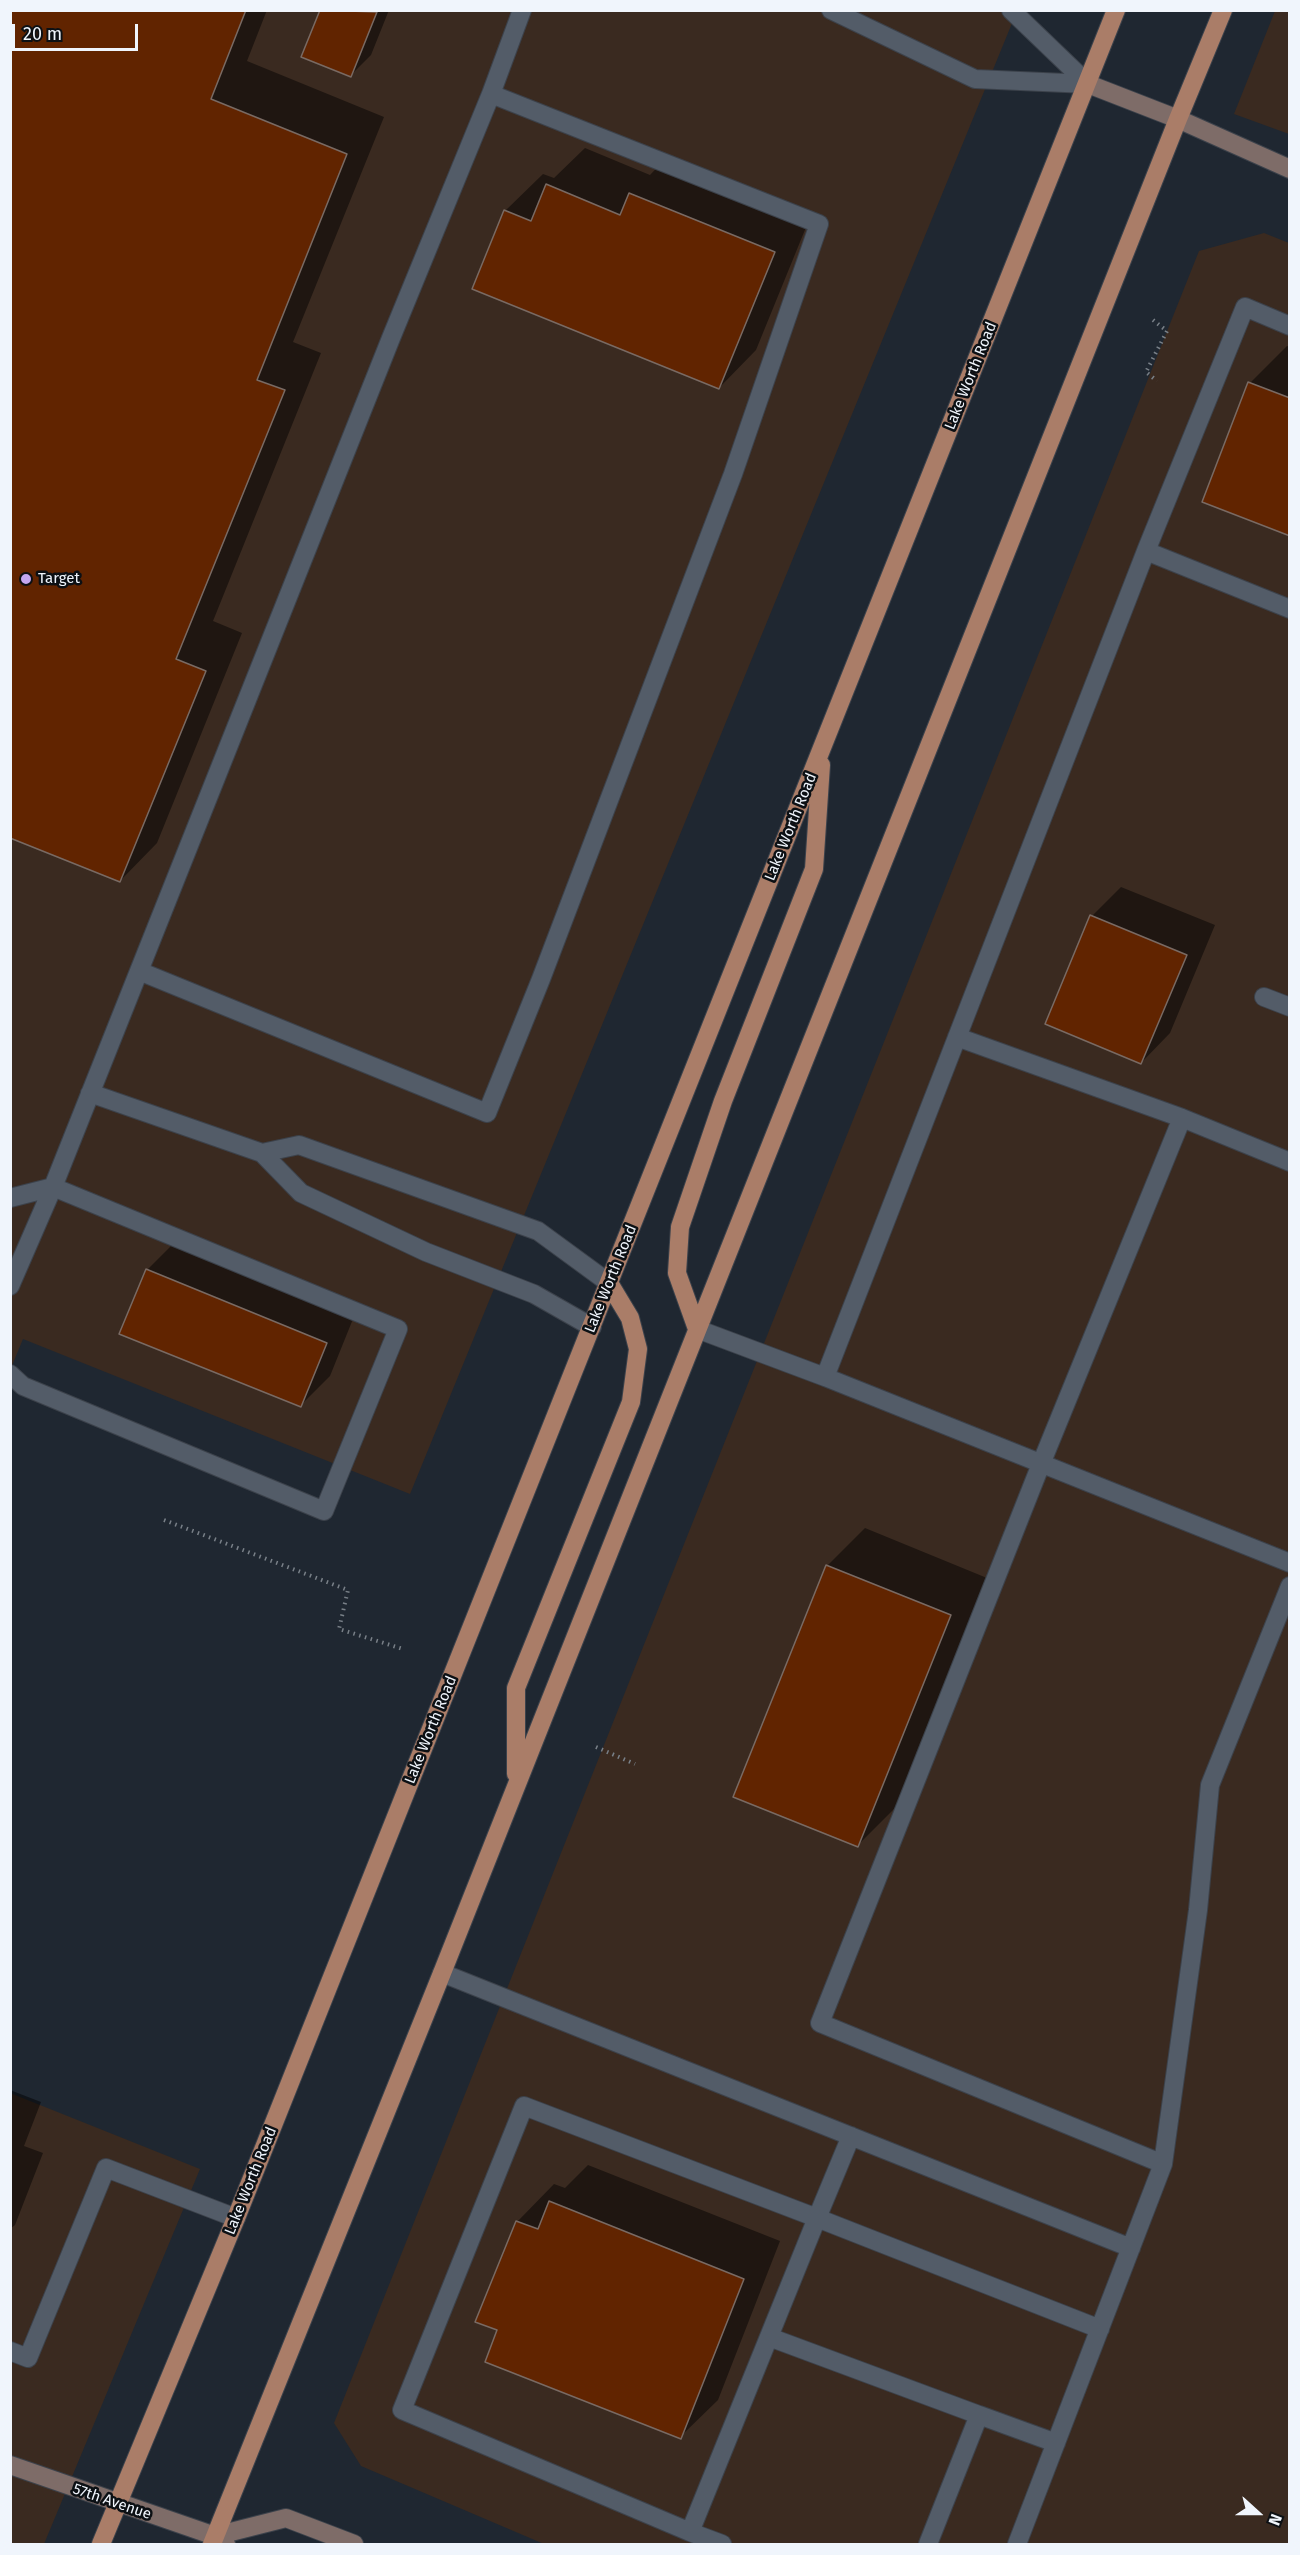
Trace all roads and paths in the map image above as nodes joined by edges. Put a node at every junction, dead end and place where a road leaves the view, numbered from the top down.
1 (522, 10) edge
2 (831, 10) edge
3 (1011, 10) edge
4 (1116, 10) edge
5 (1223, 10) edge
6 (1088, 84) junction
7 (491, 94) junction
8 (1178, 119) junction
9 (1290, 169) edge
10 (1154, 320) dead end
11 (1290, 326) edge
12 (1157, 381) dead end
13 (1146, 550) junction
14 (1290, 609) edge
15 (822, 748) junction
16 (139, 971) junction
17 (1263, 997) dead end
18 (1290, 1007) edge
19 (957, 1037) junction
20 (90, 1093) junction
21 (1182, 1119) junction
22 (262, 1153) junction
23 (1290, 1162) edge
24 (53, 1186) junction
25 (10, 1198) edge
26 (609, 1283) junction
27 (10, 1286) edge
28 (592, 1327) junction
29 (697, 1329) junction
30 (10, 1374) edge
31 (825, 1377) junction
32 (1041, 1464) junction
33 (164, 1520) dead end
34 (1290, 1563) edge
35 (1290, 1586) edge
36 (403, 1649) dead end
37 (596, 1747) dead end
38 (635, 1764) dead end
39 (516, 1785) junction
40 (442, 1973) junction
41 (851, 2136) junction
42 (1163, 2164) junction
43 (236, 2218) junction
44 (817, 2218) junction
45 (1131, 2248) junction
46 (1100, 2329) junction
47 (769, 2337) junction
48 (10, 2351) edge
49 (979, 2415) junction
50 (1056, 2443) junction
51 (10, 2465) edge
52 (117, 2504) junction
53 (690, 2532) junction
54 (218, 2542) edge
55 (101, 2544) edge
56 (354, 2544) edge
57 (722, 2544) edge
58 (928, 2544) edge
59 (1017, 2544) edge

1 - 7 lane
2 - 6 lane
3 - 6 lane
4 - 6 main road, Lake Worth Road
5 - 8 main road
6 - 8 street
6 - 15 main road, Lake Worth Road
7 - 16 lane
7 - 16 lane
8 - 9 street
8 - 29 main road
10 - 12 path
11 - 13 lane
13 - 14 lane
13 - 19 lane
15 - 26 main road, Lake Worth Road
15 - 29 main road
16 - 20 lane
17 - 18 lane
19 - 21 lane
19 - 31 lane
20 - 22 lane
20 - 24 lane
21 - 23 lane
21 - 32 lane
22 - 26 lane
22 - 28 lane
24 - 25 lane
24 - 27 lane
24 - 30 lane
26 - 28 main road, Lake Worth Road
26 - 39 main road
28 - 43 main road, Lake Worth Road
29 - 31 lane
29 - 39 main road
31 - 32 lane
32 - 34 lane
32 - 42 lane
33 - 36 path
35 - 42 lane
37 - 38 path
39 - 40 main road
40 - 41 lane
40 - 54 main road
41 - 44 lane
41 - 45 lane
42 - 45 lane
43 - 48 lane
43 - 52 main road, Lake Worth Road
44 - 46 lane
44 - 47 lane
44 - 53 lane
45 - 46 lane
46 - 50 lane
47 - 49 lane
47 - 53 lane
49 - 50 lane
49 - 58 lane
50 - 59 lane
51 - 52 street, 57th Avenue
52 - 54 street, 57th Avenue
52 - 55 main road, Lake Worth Road
53 - 57 lane
54 - 56 street

